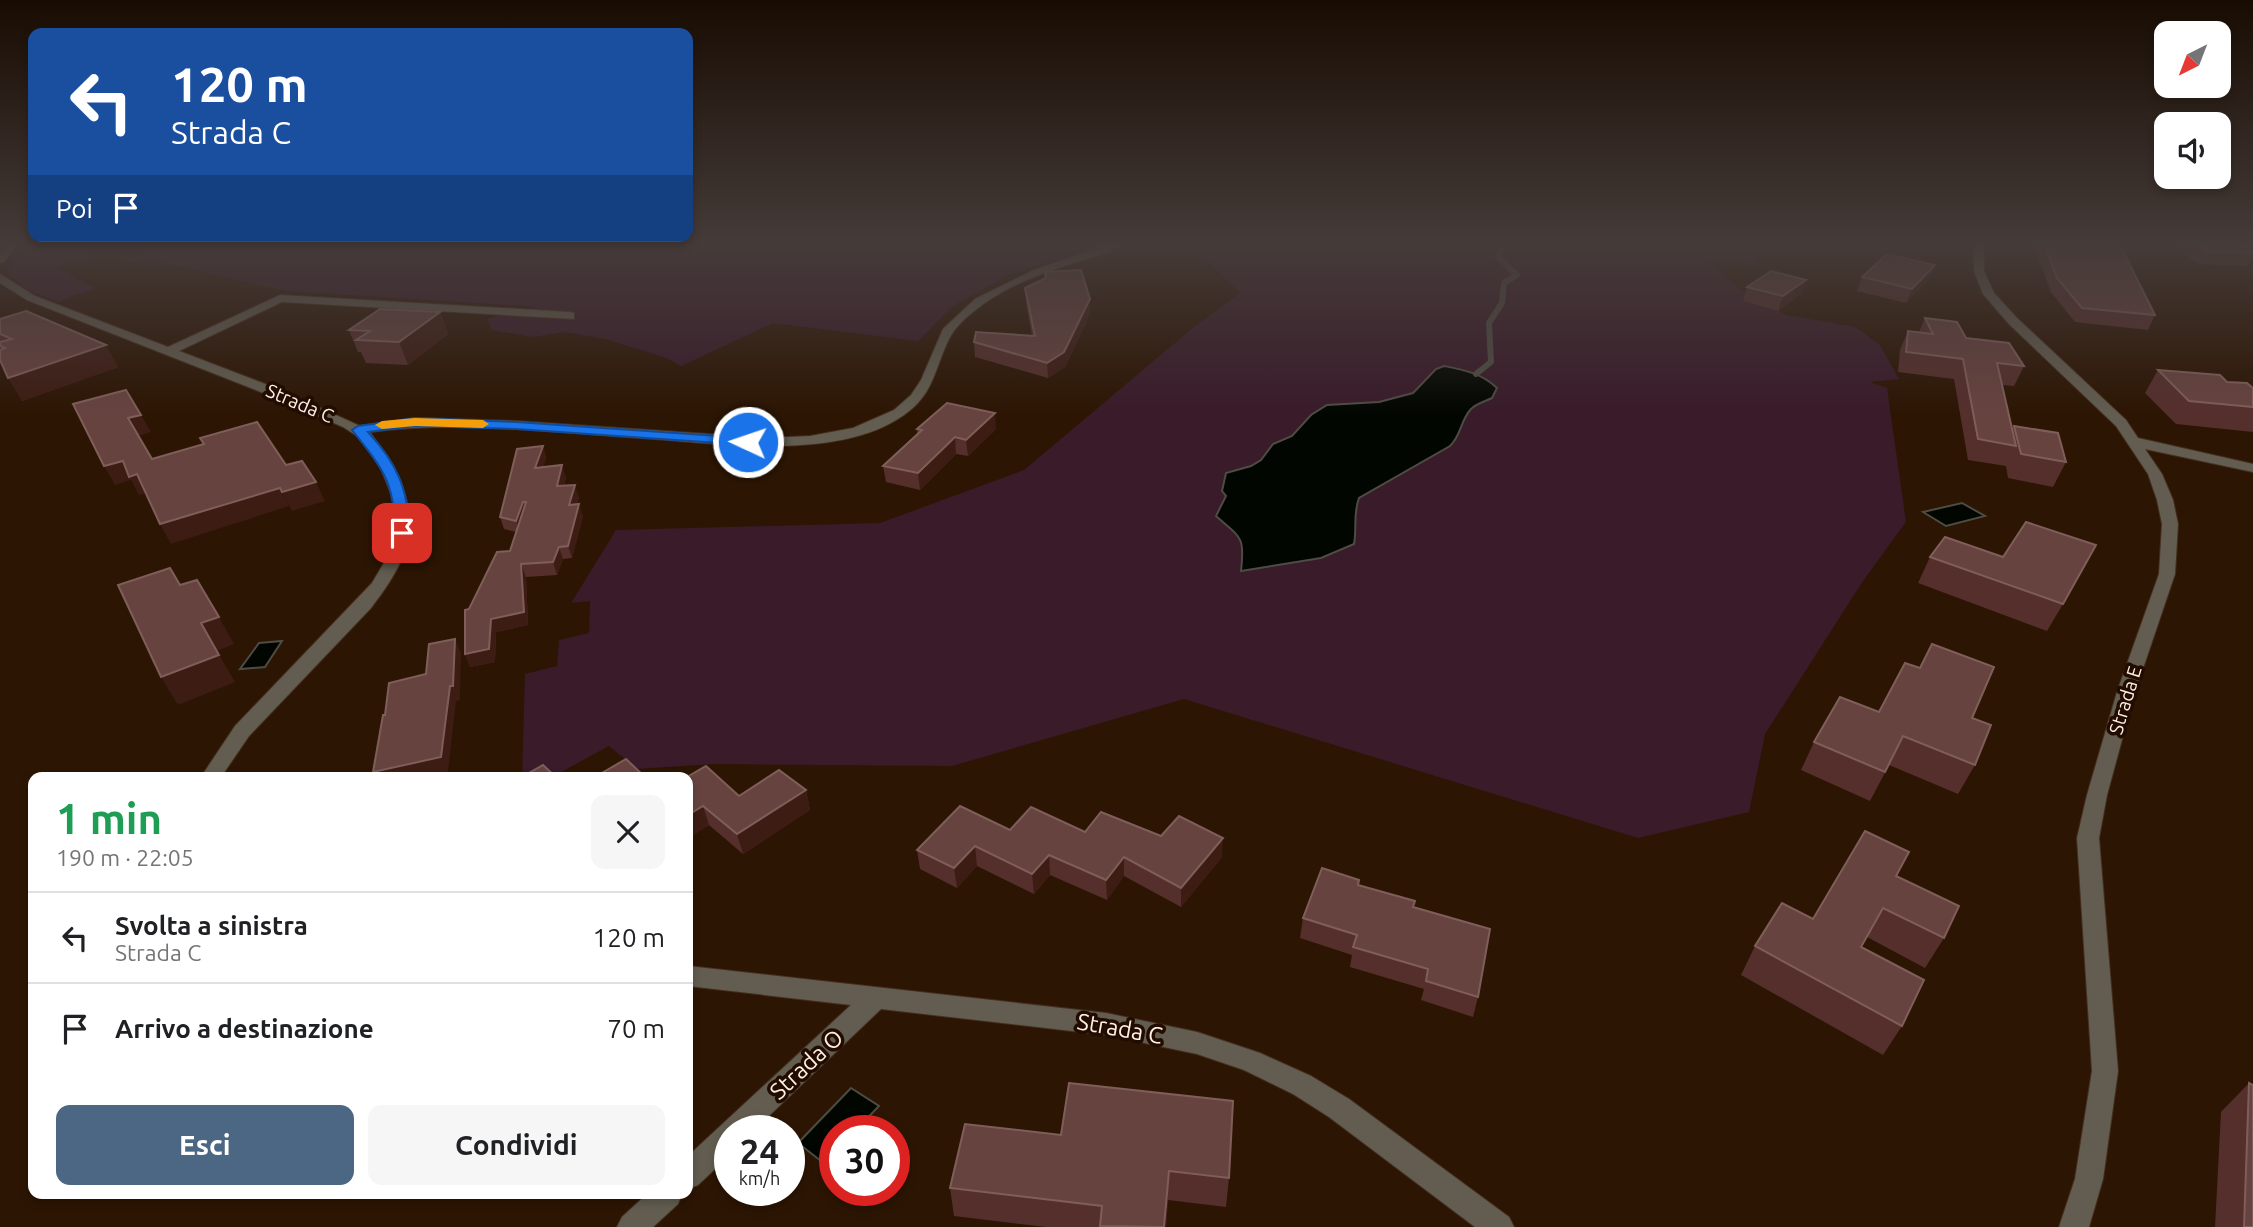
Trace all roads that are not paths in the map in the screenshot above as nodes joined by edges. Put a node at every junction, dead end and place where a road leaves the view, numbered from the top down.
1 (38, 300) edge
2 (274, 300) edge
3 (321, 300) edge
4 (981, 300) edge
5 (1994, 300) edge
6 (570, 316) dead end
7 (170, 351) junction
8 (358, 430) junction
9 (2135, 442) junction
10 (2253, 468) edge
11 (214, 772) edge
12 (693, 977) edge
13 (877, 997) junction
14 (751, 1115) edge
15 (714, 1151) edge
16 (693, 1170) edge
17 (663, 1199) edge
18 (632, 1227) edge
19 (1499, 1227) edge
20 (2074, 1227) edge

1 - 7 street, Strada C
2 - 7 street
3 - 6 street
4 - 8 street
5 - 9 street, Strada E
7 - 8 street, Strada C
8 - 11 street, Strada C
9 - 10 street
9 - 20 street, Strada E
12 - 13 street, Strada C
13 - 14 street, Strada O
13 - 19 street, Strada C
15 - 16 street
17 - 18 street

